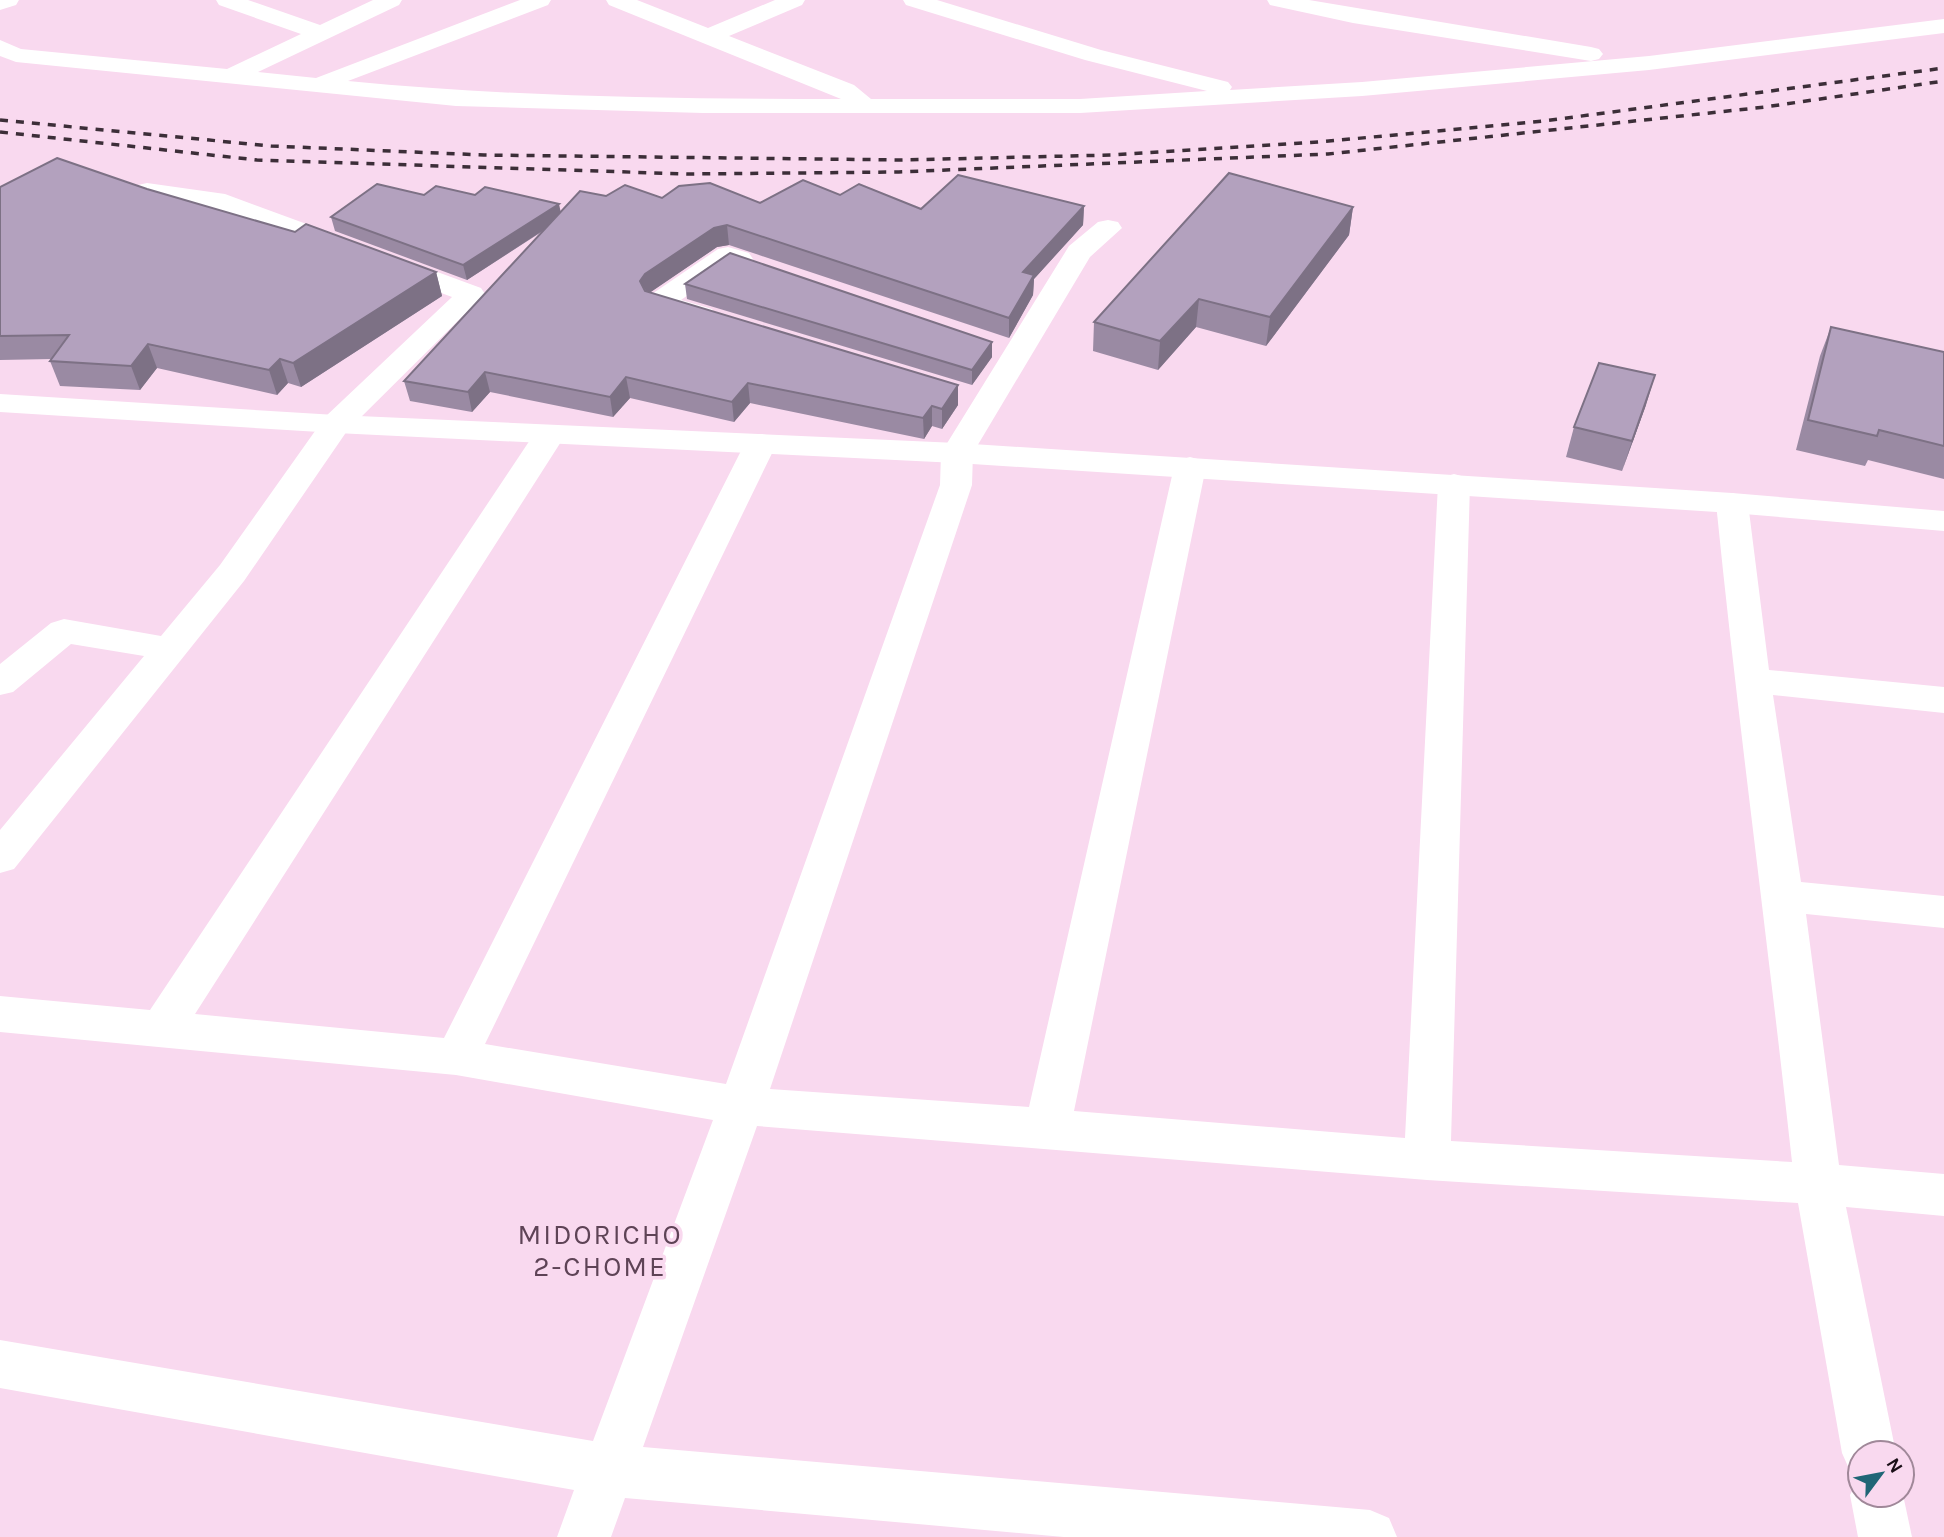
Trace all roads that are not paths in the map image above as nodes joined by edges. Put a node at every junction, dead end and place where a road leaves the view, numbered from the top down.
1 (8, 0) edge
2 (227, 0) edge
3 (391, 0) edge
4 (540, 0) edge
5 (617, 0) edge
6 (794, 0) edge
7 (914, 0) edge
8 (1278, 0) edge
9 (0, 3) edge
10 (1360, 8) edge
11 (1944, 26) edge
12 (320, 33) junction
13 (707, 37) junction
14 (0, 47) edge
15 (1649, 63) junction
16 (228, 77) junction
17 (315, 85) junction
18 (1249, 96) junction
19 (867, 107) junction
20 (147, 191) edge
21 (1108, 228) dead end
22 (768, 269) edge
23 (725, 322) edge
24 (0, 403) edge
25 (336, 424) junction
26 (550, 434) junction
27 (761, 443) junction
28 (957, 453) junction
29 (1190, 467) junction
30 (1454, 484) junction
31 (1732, 503) junction
32 (1944, 521) edge
33 (170, 649) junction
34 (1752, 681) junction
35 (0, 683) edge
36 (1944, 700) edge
37 (0, 858) edge
38 (1783, 896) junction
39 (1944, 912) edge
40 (0, 1014) edge
41 (161, 1030) junction
42 (456, 1057) junction
43 (741, 1107) junction
44 (1047, 1128) junction
45 (1427, 1160) junction
46 (1818, 1184) junction
47 (1944, 1195) edge
48 (0, 1364) edge
49 (1866, 1439) edge
50 (609, 1470) junction
51 (1880, 1509) edge
52 (584, 1537) edge
53 (1370, 1537) edge
54 (1885, 1537) edge

1 - 9 street
2 - 12 street
3 - 12 street
4 - 17 street
5 - 13 street
6 - 13 street
7 - 18 street
8 - 10 street
10 - 15 street
11 - 15 street
12 - 16 street
13 - 19 street
14 - 16 street
15 - 18 street
16 - 17 street
17 - 19 street
18 - 19 street
20 - 25 street
21 - 28 street
22 - 23 street
24 - 25 street
25 - 26 street
25 - 33 street
26 - 27 street
26 - 41 street
27 - 28 street
27 - 42 street
28 - 29 street
28 - 43 street
29 - 30 street
29 - 44 street
30 - 31 street
30 - 45 street
31 - 32 street
31 - 34 street
33 - 35 street
33 - 37 street
34 - 36 street
34 - 38 street
38 - 39 street
38 - 46 street
40 - 41 street
41 - 42 street
42 - 43 street
43 - 44 street
43 - 50 street
44 - 45 street
45 - 46 street
46 - 47 street
46 - 49 street
48 - 50 street
50 - 52 street
50 - 53 street
51 - 54 street

